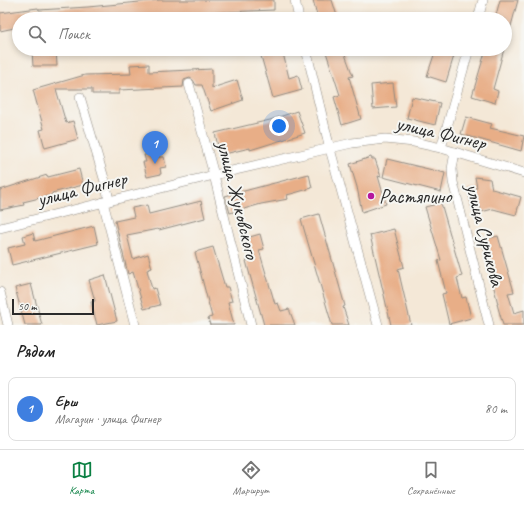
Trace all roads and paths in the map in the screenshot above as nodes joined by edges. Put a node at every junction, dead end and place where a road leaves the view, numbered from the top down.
1 (295, 0) edge
2 (483, 0) edge
3 (298, 12) edge
4 (480, 12) edge
5 (308, 56) edge
6 (467, 56) edge
7 (189, 84) dead end
8 (80, 97) dead end
9 (441, 148) junction
10 (330, 149) junction
11 (455, 152) junction
12 (524, 172) edge
13 (214, 175) junction
14 (106, 202) junction
15 (0, 228) edge
16 (0, 292) edge
17 (8, 325) edge
18 (136, 325) edge
19 (251, 325) edge
20 (378, 325) edge
21 (489, 325) edge

1 - 3 street
2 - 4 street
5 - 10 street
6 - 9 street
7 - 13 street, улица Жуковского
8 - 14 street
9 - 10 street, улица Фигнер
9 - 11 street, улица Фигнер
10 - 13 street, улица Фигнер
10 - 20 street
11 - 12 street, улица Фигнер
11 - 21 street, улица Сурикова
13 - 14 street, улица Фигнер
13 - 19 street, улица Жуковского
14 - 15 street, улица Фигнер
14 - 18 street
16 - 17 street

